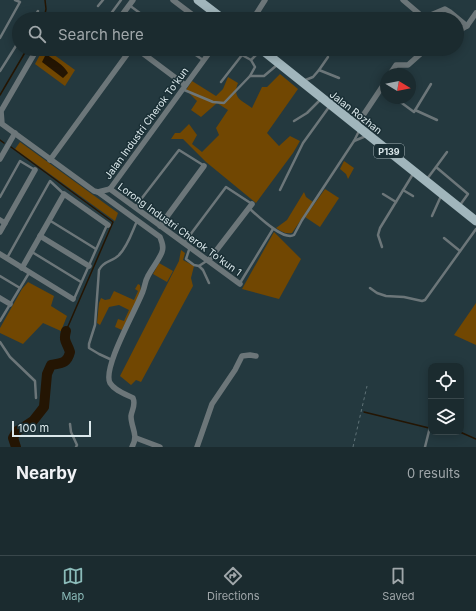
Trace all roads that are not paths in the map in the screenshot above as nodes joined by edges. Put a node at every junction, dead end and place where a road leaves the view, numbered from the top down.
1 (15, 0) edge
2 (103, 0) edge
3 (121, 0) edge
4 (133, 0) edge
5 (173, 0) edge
6 (198, 0) edge
7 (265, 0) edge
8 (403, 0) edge
9 (129, 5) junction
10 (98, 6) dead end
11 (14, 12) edge
12 (112, 12) edge
13 (124, 12) edge
14 (138, 12) edge
15 (189, 12) edge
16 (214, 12) edge
17 (257, 12) edge
18 (417, 12) edge
19 (438, 12) edge
20 (450, 12) edge
21 (476, 13) edge
22 (12, 16) edge
23 (464, 23) edge
24 (468, 26) junction
25 (464, 28) edge
26 (0, 38) edge
27 (12, 52) edge
28 (33, 56) edge
29 (125, 56) edge
30 (146, 56) edge
31 (197, 56) edge
32 (207, 56) edge
33 (241, 56) edge
34 (244, 56) edge
35 (256, 56) edge
36 (270, 56) edge
37 (418, 56) edge
38 (328, 57) dead end
39 (252, 60) junction
40 (203, 61) junction
41 (280, 64) junction
42 (394, 68) edge
43 (319, 70) junction
44 (0, 71) edge
45 (250, 76) junction
46 (339, 78) dead end
47 (221, 82) dead end
48 (301, 82) junction
49 (431, 84) dead end
50 (184, 87) junction
51 (380, 96) edge
52 (321, 98) junction
53 (403, 104) edge
54 (331, 105) junction
55 (415, 110) junction
56 (437, 120) dead end
57 (294, 121) dead end
58 (358, 127) junction
59 (15, 133) junction
60 (369, 136) junction
61 (354, 141) junction
62 (447, 152) dead end
63 (0, 159) edge
64 (50, 160) junction
65 (204, 166) joint
66 (436, 167) junction
67 (35, 170) joint
68 (414, 172) junction
69 (426, 181) junction
70 (110, 189) junction
71 (280, 190) dead end
72 (403, 190) junction
73 (98, 192) junction
74 (442, 193) junction
75 (64, 194) junction
76 (383, 194) dead end
77 (413, 196) dead end
78 (0, 197) edge
79 (396, 202) junction
80 (250, 206) junction
81 (135, 207) junction
82 (459, 207) junction
83 (432, 216) dead end
84 (49, 220) junction
85 (137, 220) junction
86 (3, 221) edge
87 (476, 221) edge
88 (108, 225) joint
89 (160, 226) junction
90 (273, 229) junction
91 (476, 229) edge
92 (0, 232) edge
93 (40, 236) junction
94 (444, 238) dead end
95 (184, 243) junction
96 (190, 247) junction
97 (382, 247) dead end
98 (96, 249) junction
99 (460, 251) junction
100 (31, 252) junction
101 (0, 254) edge
102 (7, 258) junction
103 (209, 260) junction
104 (89, 266) junction
105 (200, 266) junction
106 (22, 268) junction
107 (30, 273) junction
108 (0, 276) edge
109 (81, 282) junction
110 (208, 283) dead end
111 (240, 284) joint
112 (20, 288) junction
113 (370, 288) dead end
114 (0, 298) edge
115 (73, 299) joint
116 (10, 304) junction
117 (0, 319) edge
118 (0, 342) edge
119 (256, 356) dead end
120 (112, 360) junction
121 (36, 398) dead end
122 (70, 424) dead end
123 (428, 434) edge
124 (136, 438) junction
125 (76, 447) edge
126 (132, 447) edge
127 (160, 447) edge
128 (197, 447) edge
129 (425, 447) edge

1 - 11 lane
2 - 10 lane
3 - 12 lane
4 - 9 street
5 - 15 street
6 - 16 main road
7 - 17 street
8 - 18 street
9 - 13 street
9 - 14 lane
19 - 20 street
21 - 24 street
22 - 26 lane
23 - 24 street
24 - 25 street
27 - 44 lane
28 - 59 street
29 - 64 street
30 - 50 street
31 - 40 lane
32 - 40 street, Jalan Industri Cherok To'kun
33 - 47 lane
34 - 39 lane
35 - 39 lane
36 - 41 main road, Jalan Rozhan / P139
37 - 42 street
38 - 43 lane
39 - 45 lane
40 - 50 street, Jalan Industri Cherok To'kun
41 - 45 lane
41 - 48 main road, Jalan Rozhan / P139
43 - 46 lane
43 - 48 lane
45 - 50 lane
48 - 52 main road, Jalan Rozhan / P139
49 - 55 lane
50 - 70 street, Jalan Industri Cherok To'kun
51 - 58 street
52 - 54 main road, Jalan Rozhan / P139
52 - 57 lane
53 - 55 lane
54 - 58 main road, Jalan Rozhan / P139
54 - 71 lane
55 - 56 lane
58 - 60 main road, Jalan Rozhan / P139
58 - 61 lane
59 - 63 street
59 - 64 street
60 - 61 lane
60 - 68 main road, Jalan Rozhan / P139
61 - 90 lane
62 - 66 lane
64 - 73 street
65 - 81 lane
65 - 89 street
66 - 69 lane
66 - 82 lane
67 - 78 lane
67 - 86 street
68 - 69 main road, Jalan Rozhan / P139
68 - 72 lane
69 - 74 main road, Jalan Rozhan / P139
70 - 73 street
70 - 81 street, Lorong Industri Cherok To'kun 1
72 - 77 lane
72 - 79 lane
73 - 85 street
74 - 82 main road, Jalan Rozhan / P139
74 - 83 lane
75 - 84 street
75 - 88 street
75 - 102 lane
76 - 79 lane
79 - 97 lane
80 - 90 lane
80 - 95 lane
80 - 103 street
81 - 89 street, Lorong Industri Cherok To'kun 1
82 - 87 main road, Jalan Rozhan / P139
84 - 93 street
84 - 98 lane
85 - 120 street
85 - 120 lane
86 - 92 street
88 - 98 lane
89 - 95 street, Lorong Industri Cherok To'kun 1
90 - 111 lane
91 - 99 lane
93 - 100 street
93 - 104 street
94 - 99 lane
95 - 96 street, Lorong Industri Cherok To'kun 1
96 - 103 street, Lorong Industri Cherok To'kun 1
96 - 105 lane
98 - 104 lane
99 - 113 lane
100 - 106 street
100 - 109 lane
101 - 102 street
102 - 106 street
103 - 105 lane
103 - 111 street, Lorong Industri Cherok To'kun 1
104 - 109 lane
105 - 110 lane
106 - 107 street
107 - 112 lane
107 - 115 street
108 - 112 lane
109 - 115 lane
112 - 116 lane
114 - 116 street
116 - 117 lane
118 - 121 lane
119 - 128 street
120 - 124 street
122 - 125 lane
123 - 129 lane
124 - 126 street
124 - 127 street

